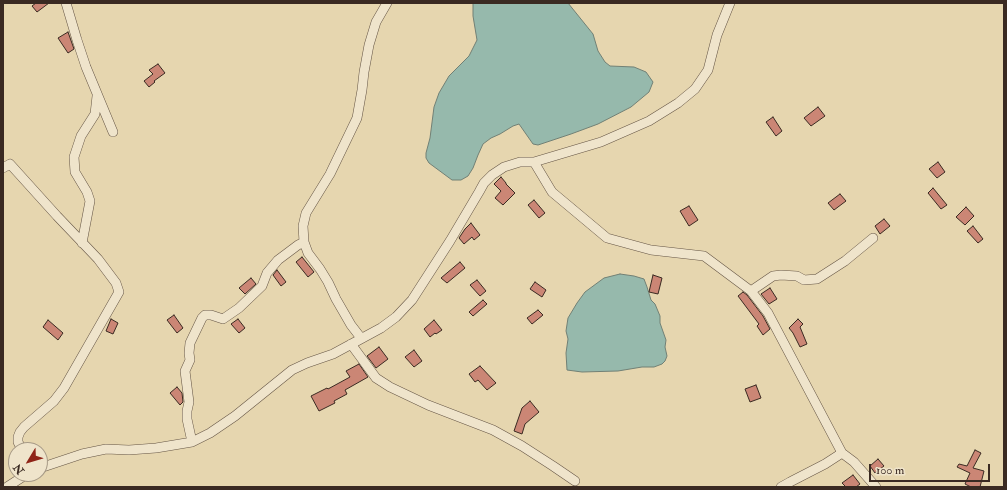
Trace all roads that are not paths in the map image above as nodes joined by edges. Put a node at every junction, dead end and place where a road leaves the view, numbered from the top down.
1 (66, 3) edge
2 (387, 3) edge
3 (730, 3) edge
4 (97, 96) junction
5 (113, 132) dead end
6 (534, 162) junction
7 (3, 168) edge
8 (873, 238) dead end
9 (304, 242) junction
10 (82, 243) junction
11 (751, 290) junction
12 (362, 338) junction
13 (351, 344) junction
14 (18, 442) edge
15 (192, 442) junction
16 (842, 453) junction
17 (48, 465) edge
18 (575, 481) dead end
19 (781, 487) edge
20 (876, 487) edge

1 - 4 street
2 - 9 street
3 - 6 street
4 - 5 street
4 - 10 street
6 - 11 street
6 - 12 street
7 - 10 street
8 - 11 street
9 - 12 street
9 - 15 street
10 - 14 street
11 - 16 street
12 - 13 street
13 - 15 street
13 - 18 street
15 - 17 street
16 - 19 street
16 - 20 street

